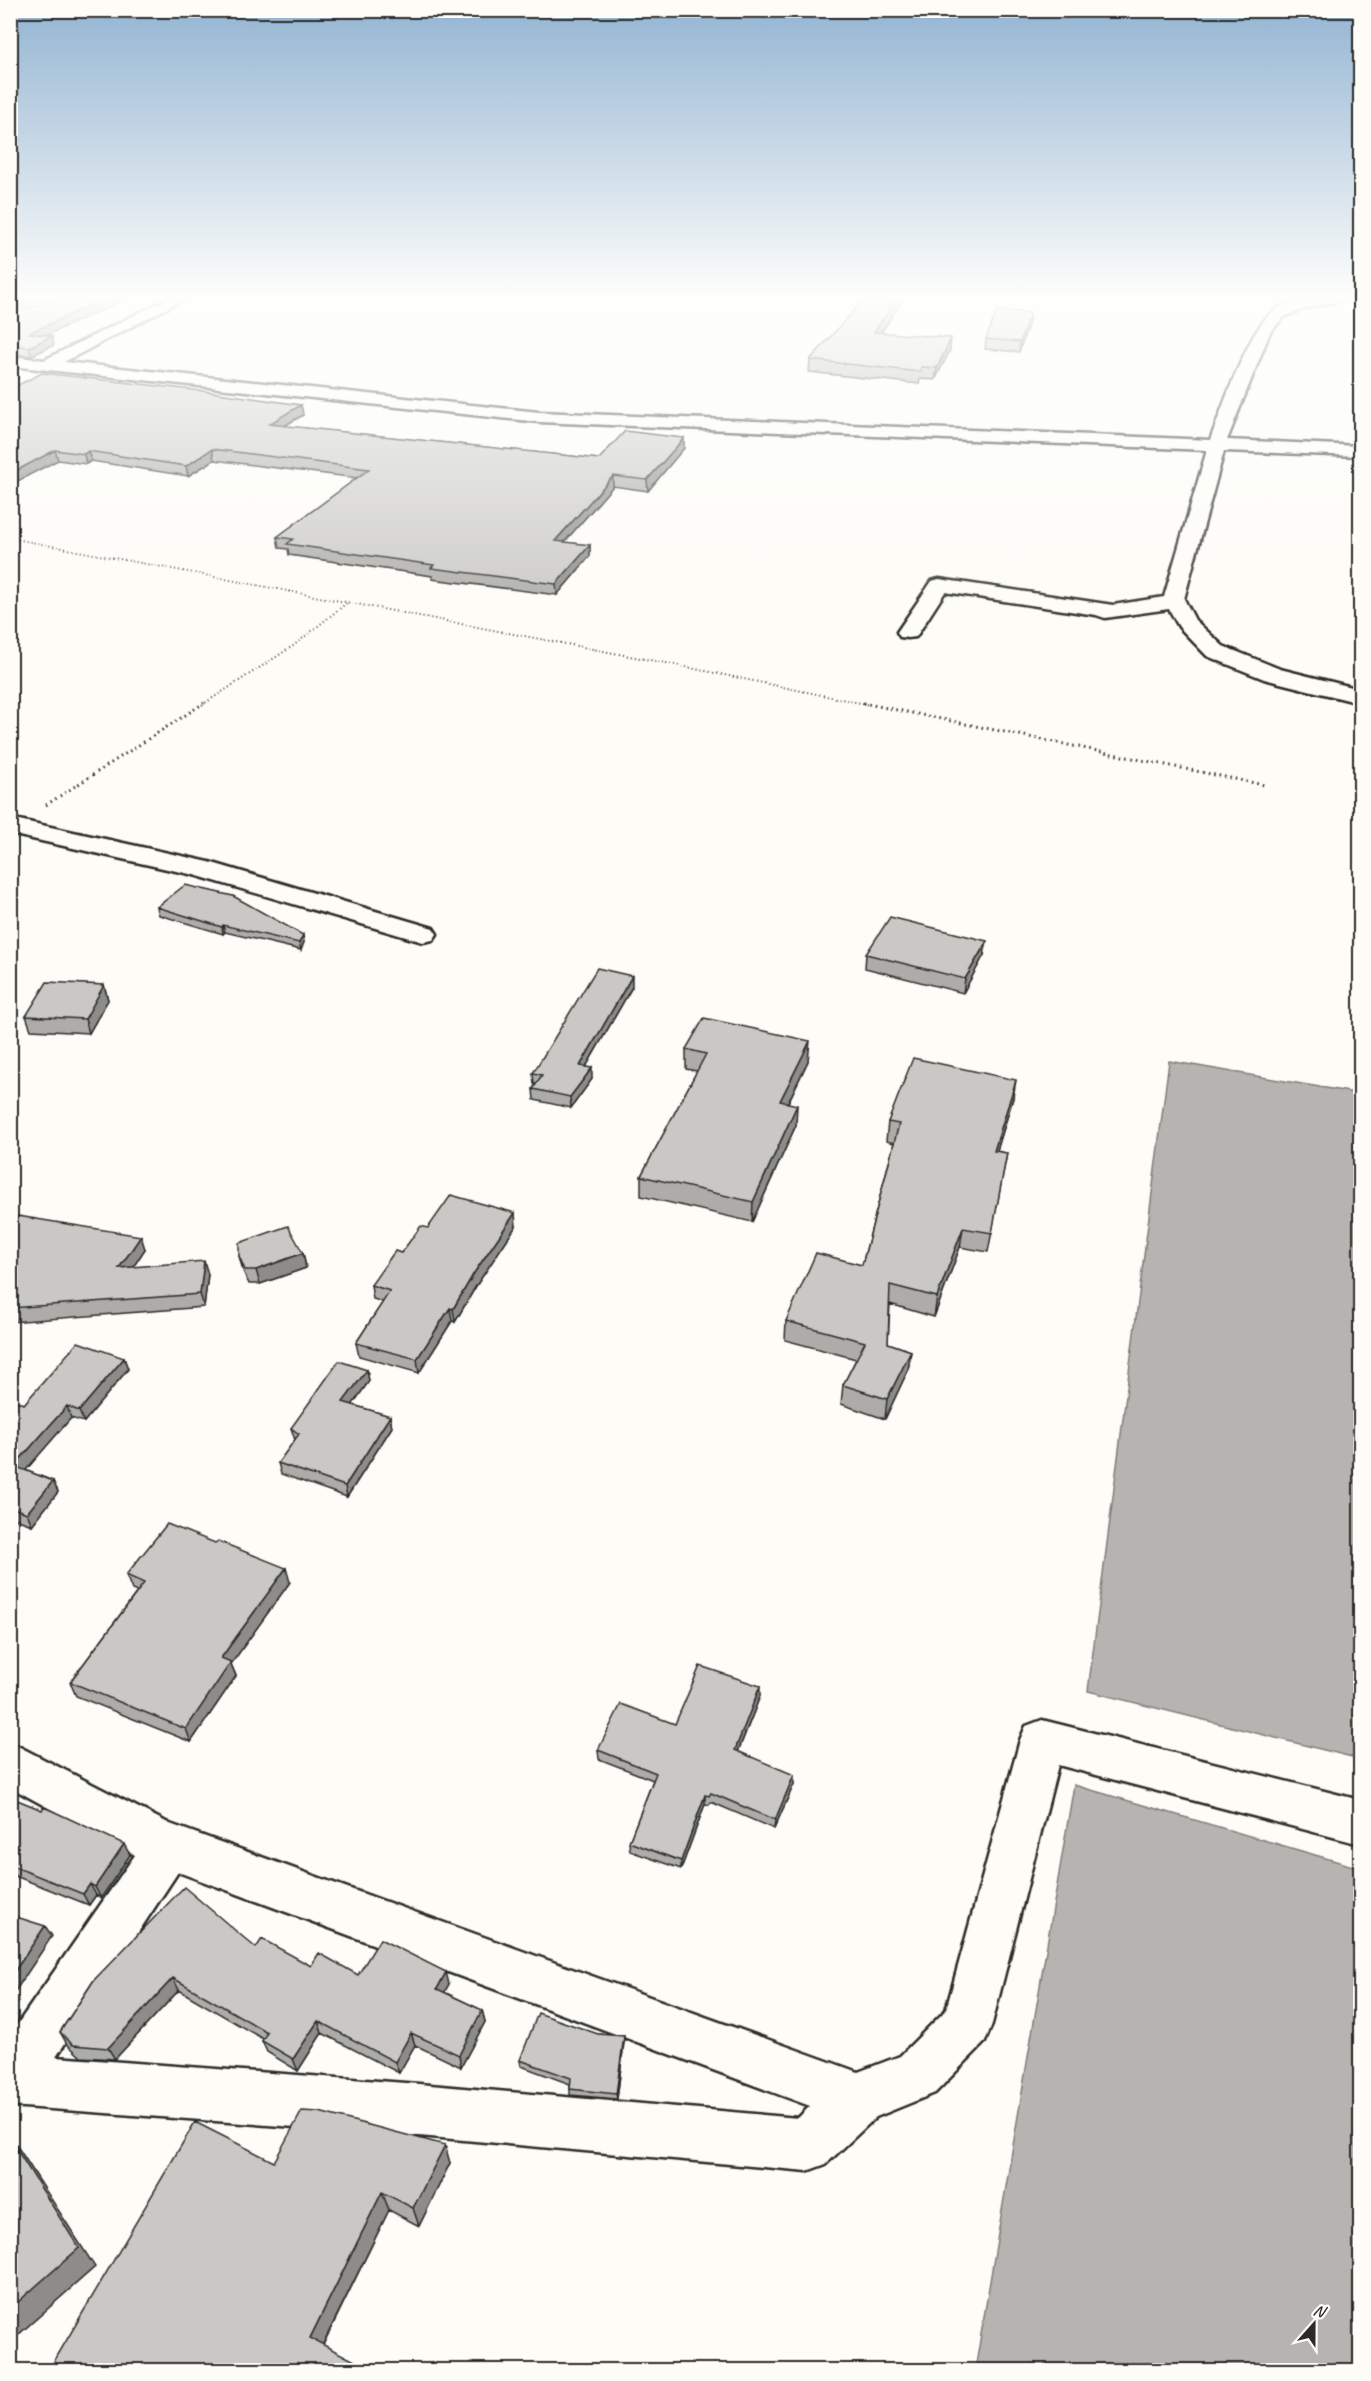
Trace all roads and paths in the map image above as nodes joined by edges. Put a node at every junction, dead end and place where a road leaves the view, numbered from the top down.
1 (465, 409) edge
2 (1231, 409) edge
3 (1216, 444) junction
4 (1360, 451) edge
5 (10, 538) edge
6 (348, 602) junction
7 (1176, 602) junction
8 (908, 632) dead end
9 (1360, 696) edge
10 (1264, 785) dead end
11 (12, 826) edge
12 (423, 934) dead end
13 (10, 1763) edge
14 (1360, 1822) edge
15 (168, 1846) junction
16 (11, 2080) edge
17 (858, 2098) junction

1 - 3 street
2 - 3 street
3 - 4 street
3 - 7 street
5 - 6 path
6 - 10 path
6 - 11 path
7 - 8 street
7 - 9 street
11 - 12 street
13 - 15 street
14 - 17 street
15 - 16 street
15 - 17 street
16 - 17 street

